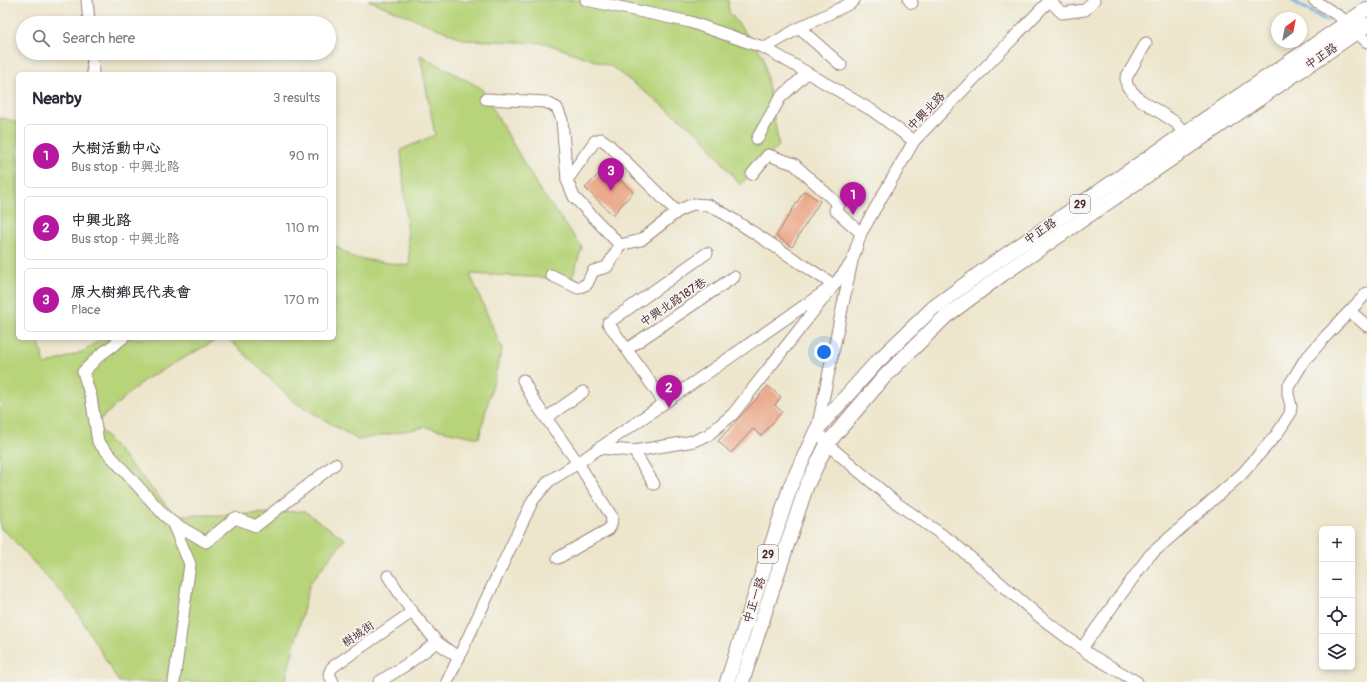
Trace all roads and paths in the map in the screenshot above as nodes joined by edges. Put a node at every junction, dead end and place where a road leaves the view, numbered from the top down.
1 (87, 0) edge
2 (586, 0) edge
3 (854, 0) edge
4 (1050, 0) edge
5 (1094, 0) edge
6 (1314, 0) edge
7 (1367, 9) edge
8 (88, 16) edge
9 (1357, 26) edge
10 (799, 28) junction
11 (1367, 42) edge
12 (1146, 43) dead end
13 (765, 48) junction
14 (92, 60) edge
15 (841, 65) dead end
16 (93, 72) edge
17 (807, 73) junction
18 (486, 99) dead end
19 (1184, 133) junction
20 (757, 139) dead end
21 (914, 141) junction
22 (752, 174) dead end
23 (567, 180) junction
24 (677, 212) junction
25 (861, 233) junction
26 (620, 245) junction
27 (707, 253) dead end
28 (852, 261) junction
29 (551, 275) dead end
30 (734, 277) dead end
31 (834, 285) junction
32 (1367, 294) edge
33 (1351, 312) junction
34 (1367, 326) edge
35 (120, 340) edge
36 (627, 350) junction
37 (524, 380) dead end
38 (583, 392) dead end
39 (664, 402) junction
40 (546, 418) junction
41 (817, 429) junction
42 (826, 444) junction
43 (599, 448) junction
44 (634, 451) junction
45 (578, 463) junction
46 (335, 464) dead end
47 (654, 484) dead end
48 (172, 522) junction
49 (558, 558) dead end
50 (388, 576) dead end
51 (412, 612) junction
52 (437, 642) junction
53 (1082, 648) junction
54 (459, 658) junction
55 (174, 682) edge
56 (333, 682) edge
57 (379, 682) edge
58 (447, 682) edge
59 (727, 682) edge
60 (742, 682) edge
61 (1137, 682) edge

1 - 8 street
2 - 13 street
3 - 10 street
4 - 5 street
4 - 21 street, 中興北路
6 - 9 street
7 - 9 main road, 中正路 / 29
9 - 11 street
9 - 19 main road, 中正路 / 29
9 - 42 main road, 中正路 / 29
10 - 13 street
10 - 15 street
12 - 19 street
13 - 17 street
14 - 16 street
17 - 20 street
17 - 21 street
18 - 23 street
19 - 41 main road, 中正路 / 29
21 - 25 street, 中興北路
22 - 25 street
23 - 24 street
23 - 26 street
24 - 26 street
24 - 31 street
25 - 28 street, 中興北路
26 - 29 street
27 - 36 street
28 - 31 street, 中興北路
28 - 41 street, 中興北路
30 - 36 street, 中興北路187巷
31 - 39 street, 中興北路
31 - 44 street
32 - 33 street
33 - 34 street
33 - 53 street
35 - 48 street
36 - 39 street
37 - 40 street
38 - 40 street
39 - 43 street, 中興北路
40 - 45 street
41 - 42 street
41 - 59 main road, 中正一路 / 29
42 - 53 street
42 - 60 main road, 中正一路 / 29
43 - 44 street
43 - 45 street, 中興北路
44 - 47 street
45 - 49 street
45 - 54 street, 中興北路
46 - 48 street
48 - 55 street
50 - 51 street
51 - 52 street
51 - 56 street, 樹城街
52 - 54 street
52 - 57 street
53 - 61 street
54 - 58 street, 中興北路

